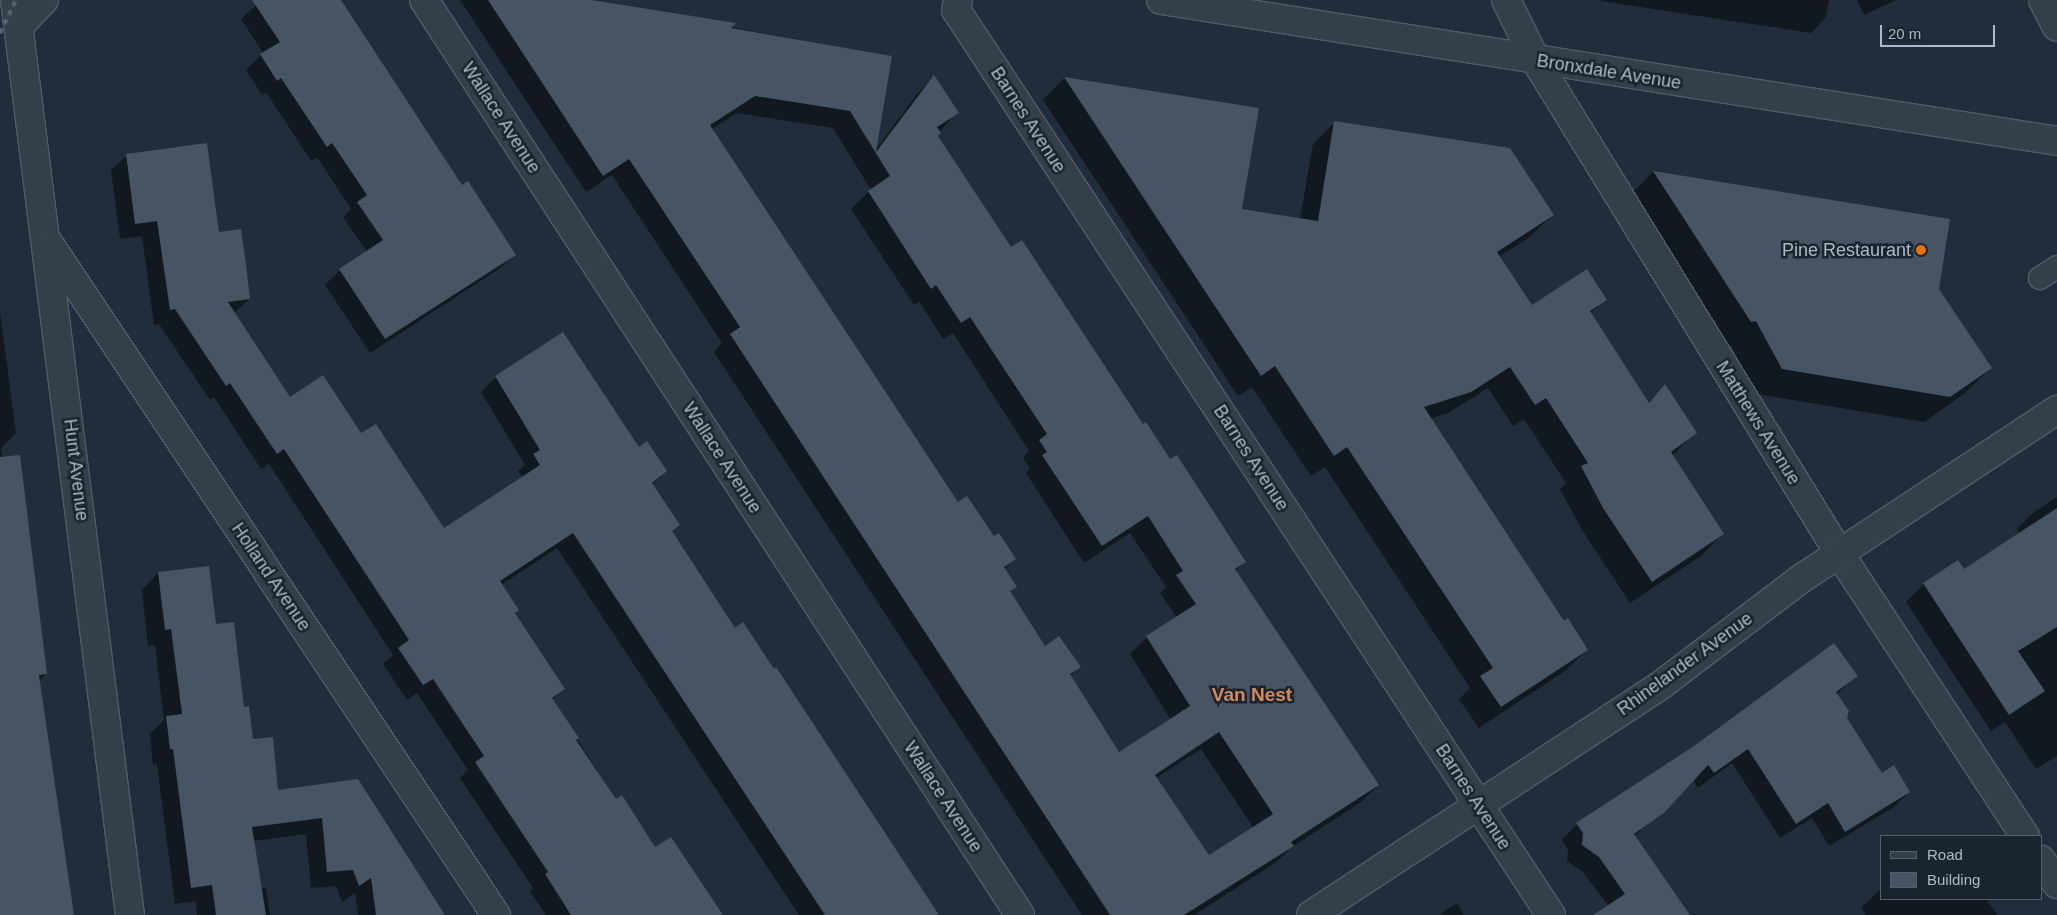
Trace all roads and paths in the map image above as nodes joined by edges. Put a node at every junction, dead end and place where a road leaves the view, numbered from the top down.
1 (44, 0) edge
2 (424, 0) edge
3 (958, 0) edge
4 (1161, 0) edge
5 (1506, 0) edge
6 (2043, 0) edge
7 (17, 13) edge
8 (2057, 28) edge
9 (1536, 61) junction
10 (2057, 141) edge
11 (47, 239) junction
12 (2057, 410) edge
13 (1839, 553) junction
14 (1479, 805) junction
15 (2024, 835) edge
16 (2042, 862) edge
17 (2057, 884) edge
18 (130, 915) edge
19 (496, 915) edge
20 (1020, 915) edge
21 (1311, 915) edge
22 (1551, 915) edge

1 - 7 street, Hunt Avenue
2 - 20 street, Wallace Avenue
3 - 14 street, Barnes Avenue
4 - 9 street, Bronxdale Avenue
5 - 9 street, Matthews Avenue
6 - 8 street
7 - 11 street, Hunt Avenue
9 - 10 street, Bronxdale Avenue
9 - 13 street, Matthews Avenue
11 - 18 street, Hunt Avenue
11 - 19 street, Holland Avenue
12 - 13 street, Rhinelander Avenue
13 - 14 street, Rhinelander Avenue
13 - 15 street, Matthews Avenue
14 - 21 street, Rhinelander Avenue
14 - 22 street, Barnes Avenue
16 - 17 street

